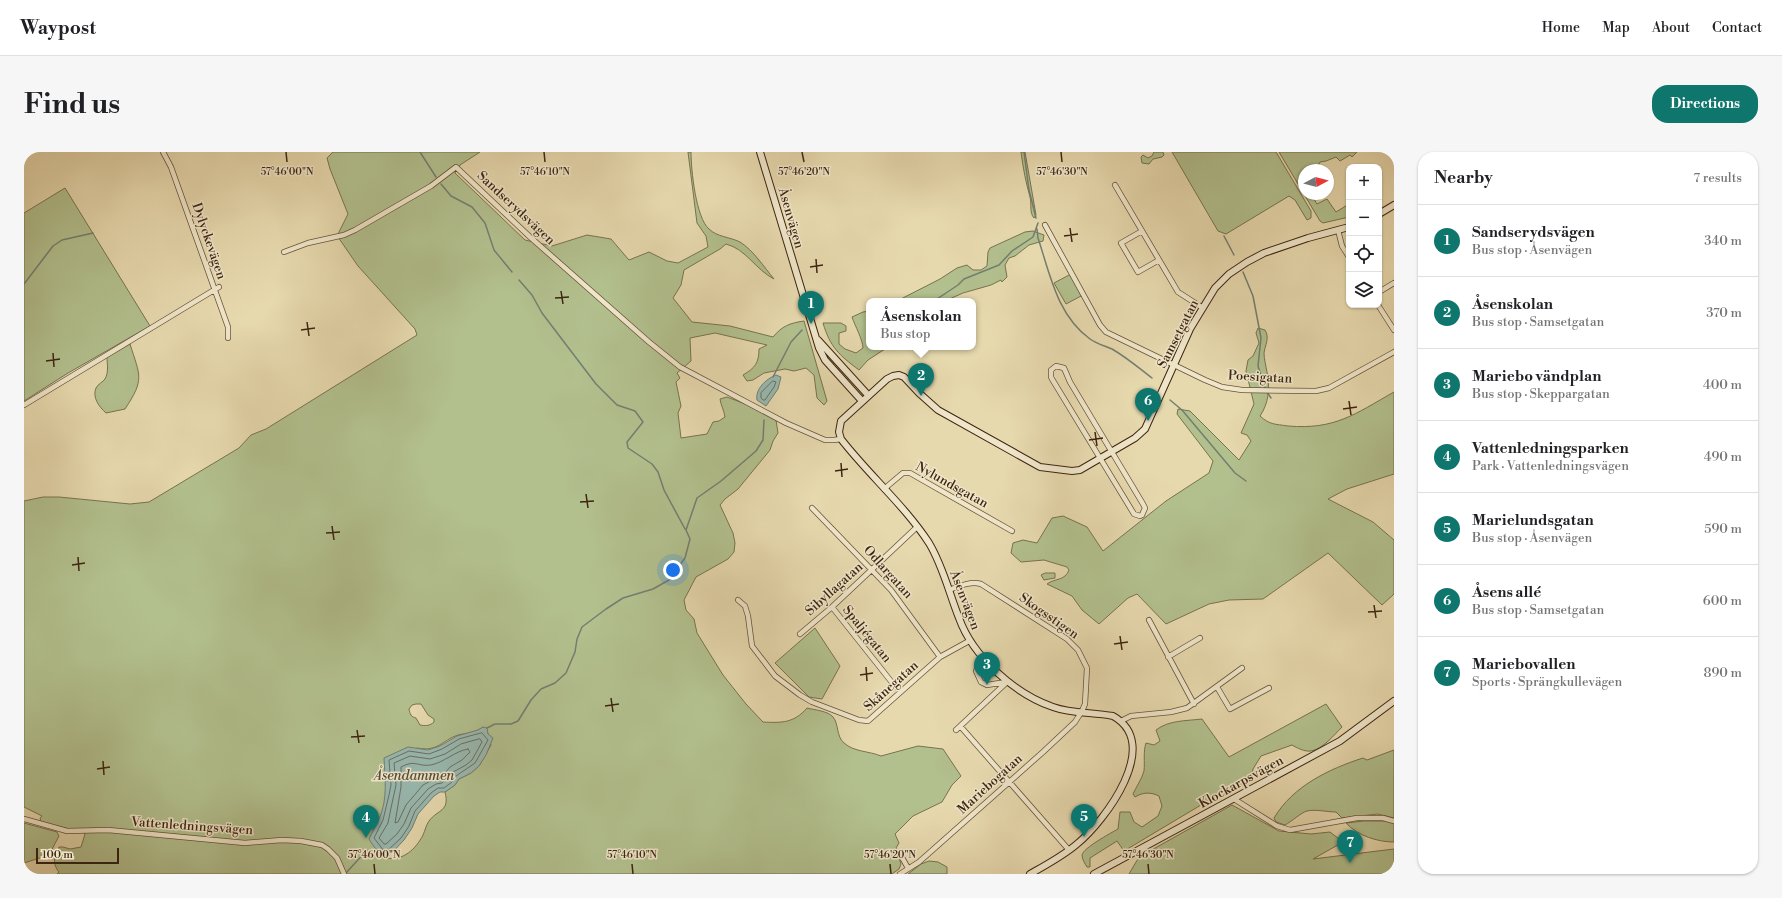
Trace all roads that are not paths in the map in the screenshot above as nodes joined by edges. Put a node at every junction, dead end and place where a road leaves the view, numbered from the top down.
1 (163, 152) edge
2 (760, 152) edge
3 (1115, 184) dead end
4 (1394, 205) edge
5 (1382, 212) edge
6 (1046, 226) dead end
7 (1346, 228) edge
8 (1338, 230) junction
9 (1142, 231) junction
10 (284, 252) dead end
11 (1346, 252) edge
12 (1159, 260) junction
13 (1394, 283) edge
14 (216, 289) junction
15 (1382, 290) edge
16 (1203, 308) junction
17 (1380, 308) edge
18 (1394, 330) edge
19 (815, 336) junction
20 (228, 338) dead end
21 (1394, 352) edge
22 (1174, 366) junction
23 (868, 395) junction
24 (862, 401) junction
25 (24, 405) edge
26 (841, 439) junction
27 (1112, 452) junction
28 (1101, 459) junction
29 (884, 489) junction
30 (812, 508) dead end
31 (917, 527) junction
32 (1012, 531) dead end
33 (871, 570) junction
34 (950, 590) junction
35 (738, 600) dead end
36 (832, 607) junction
37 (1149, 620) dead end
38 (800, 634) dead end
39 (1200, 638) dead end
40 (969, 641) junction
41 (940, 657) junction
42 (1168, 657) junction
43 (984, 659) junction
44 (1242, 668) dead end
45 (1008, 682) junction
46 (1217, 686) junction
47 (1269, 688) dead end
48 (901, 691) junction
49 (1394, 702) edge
50 (1194, 704) junction
51 (1082, 711) junction
52 (1121, 721) junction
53 (960, 727) junction
54 (956, 730) dead end
55 (1009, 782) junction
56 (1234, 799) junction
57 (24, 819) edge
58 (1394, 821) edge
59 (1069, 850) junction
60 (900, 854) dead end
61 (908, 868) junction
62 (344, 872) edge
63 (900, 874) edge
64 (1030, 874) edge
65 (1094, 874) edge

1 - 14 street, Dylyckevägen
2 - 19 street, Åsenvägen
3 - 9 street
4 - 5 street
6 - 22 street, Poesigatan
7 - 8 street, Samsetgatan
8 - 11 street
8 - 16 street, Samsetgatan
9 - 12 street
9 - 12 street
10 - 26 street, Sandserydsvägen
12 - 16 street
13 - 15 street
14 - 20 street, Dylyckevägen
14 - 25 street
16 - 22 street, Samsetgatan
17 - 18 street
19 - 23 street, Åsenvägen
19 - 24 street, Åsenvägen
21 - 22 street, Poesigatan
22 - 27 street, Samsetgatan
23 - 24 street
23 - 28 street, Samsetgatan
24 - 26 street
26 - 29 street, Åsenvägen
27 - 28 street, Samsetgatan
27 - 28 street
27 - 28 street
29 - 31 street, Åsenvägen
29 - 32 street, Nylundsgatan
30 - 33 street, Odlargatan
31 - 33 street, Sibyllagatan
31 - 34 street, Åsenvägen
33 - 36 street, Sibyllagatan
33 - 41 street, Odlargatan
34 - 40 street, Åsenvägen
34 - 51 street, Skogsstigen
35 - 48 street, Skånegatan
36 - 38 street, Sibyllagatan
36 - 48 street, Spaljégatan
37 - 42 street
39 - 42 street
40 - 41 street, Skånegatan
40 - 43 street, Åsenvägen
41 - 48 street, Skånegatan
42 - 50 street
43 - 45 street, Åsenvägen
43 - 45 street
44 - 46 street
45 - 51 street, Åsenvägen
45 - 53 street
46 - 47 street
46 - 50 street
49 - 56 street, Klockarpsvägen
50 - 52 street
51 - 52 street, Åsenvägen
51 - 55 street, Mariebogatan
52 - 59 street
53 - 54 street
53 - 55 street
55 - 59 street
55 - 61 street, Mariebogatan
56 - 58 street
56 - 65 street, Klockarpsvägen
57 - 62 street, Vattenledningsvägen
59 - 64 street
60 - 61 street
61 - 63 street, Mariebogatan

